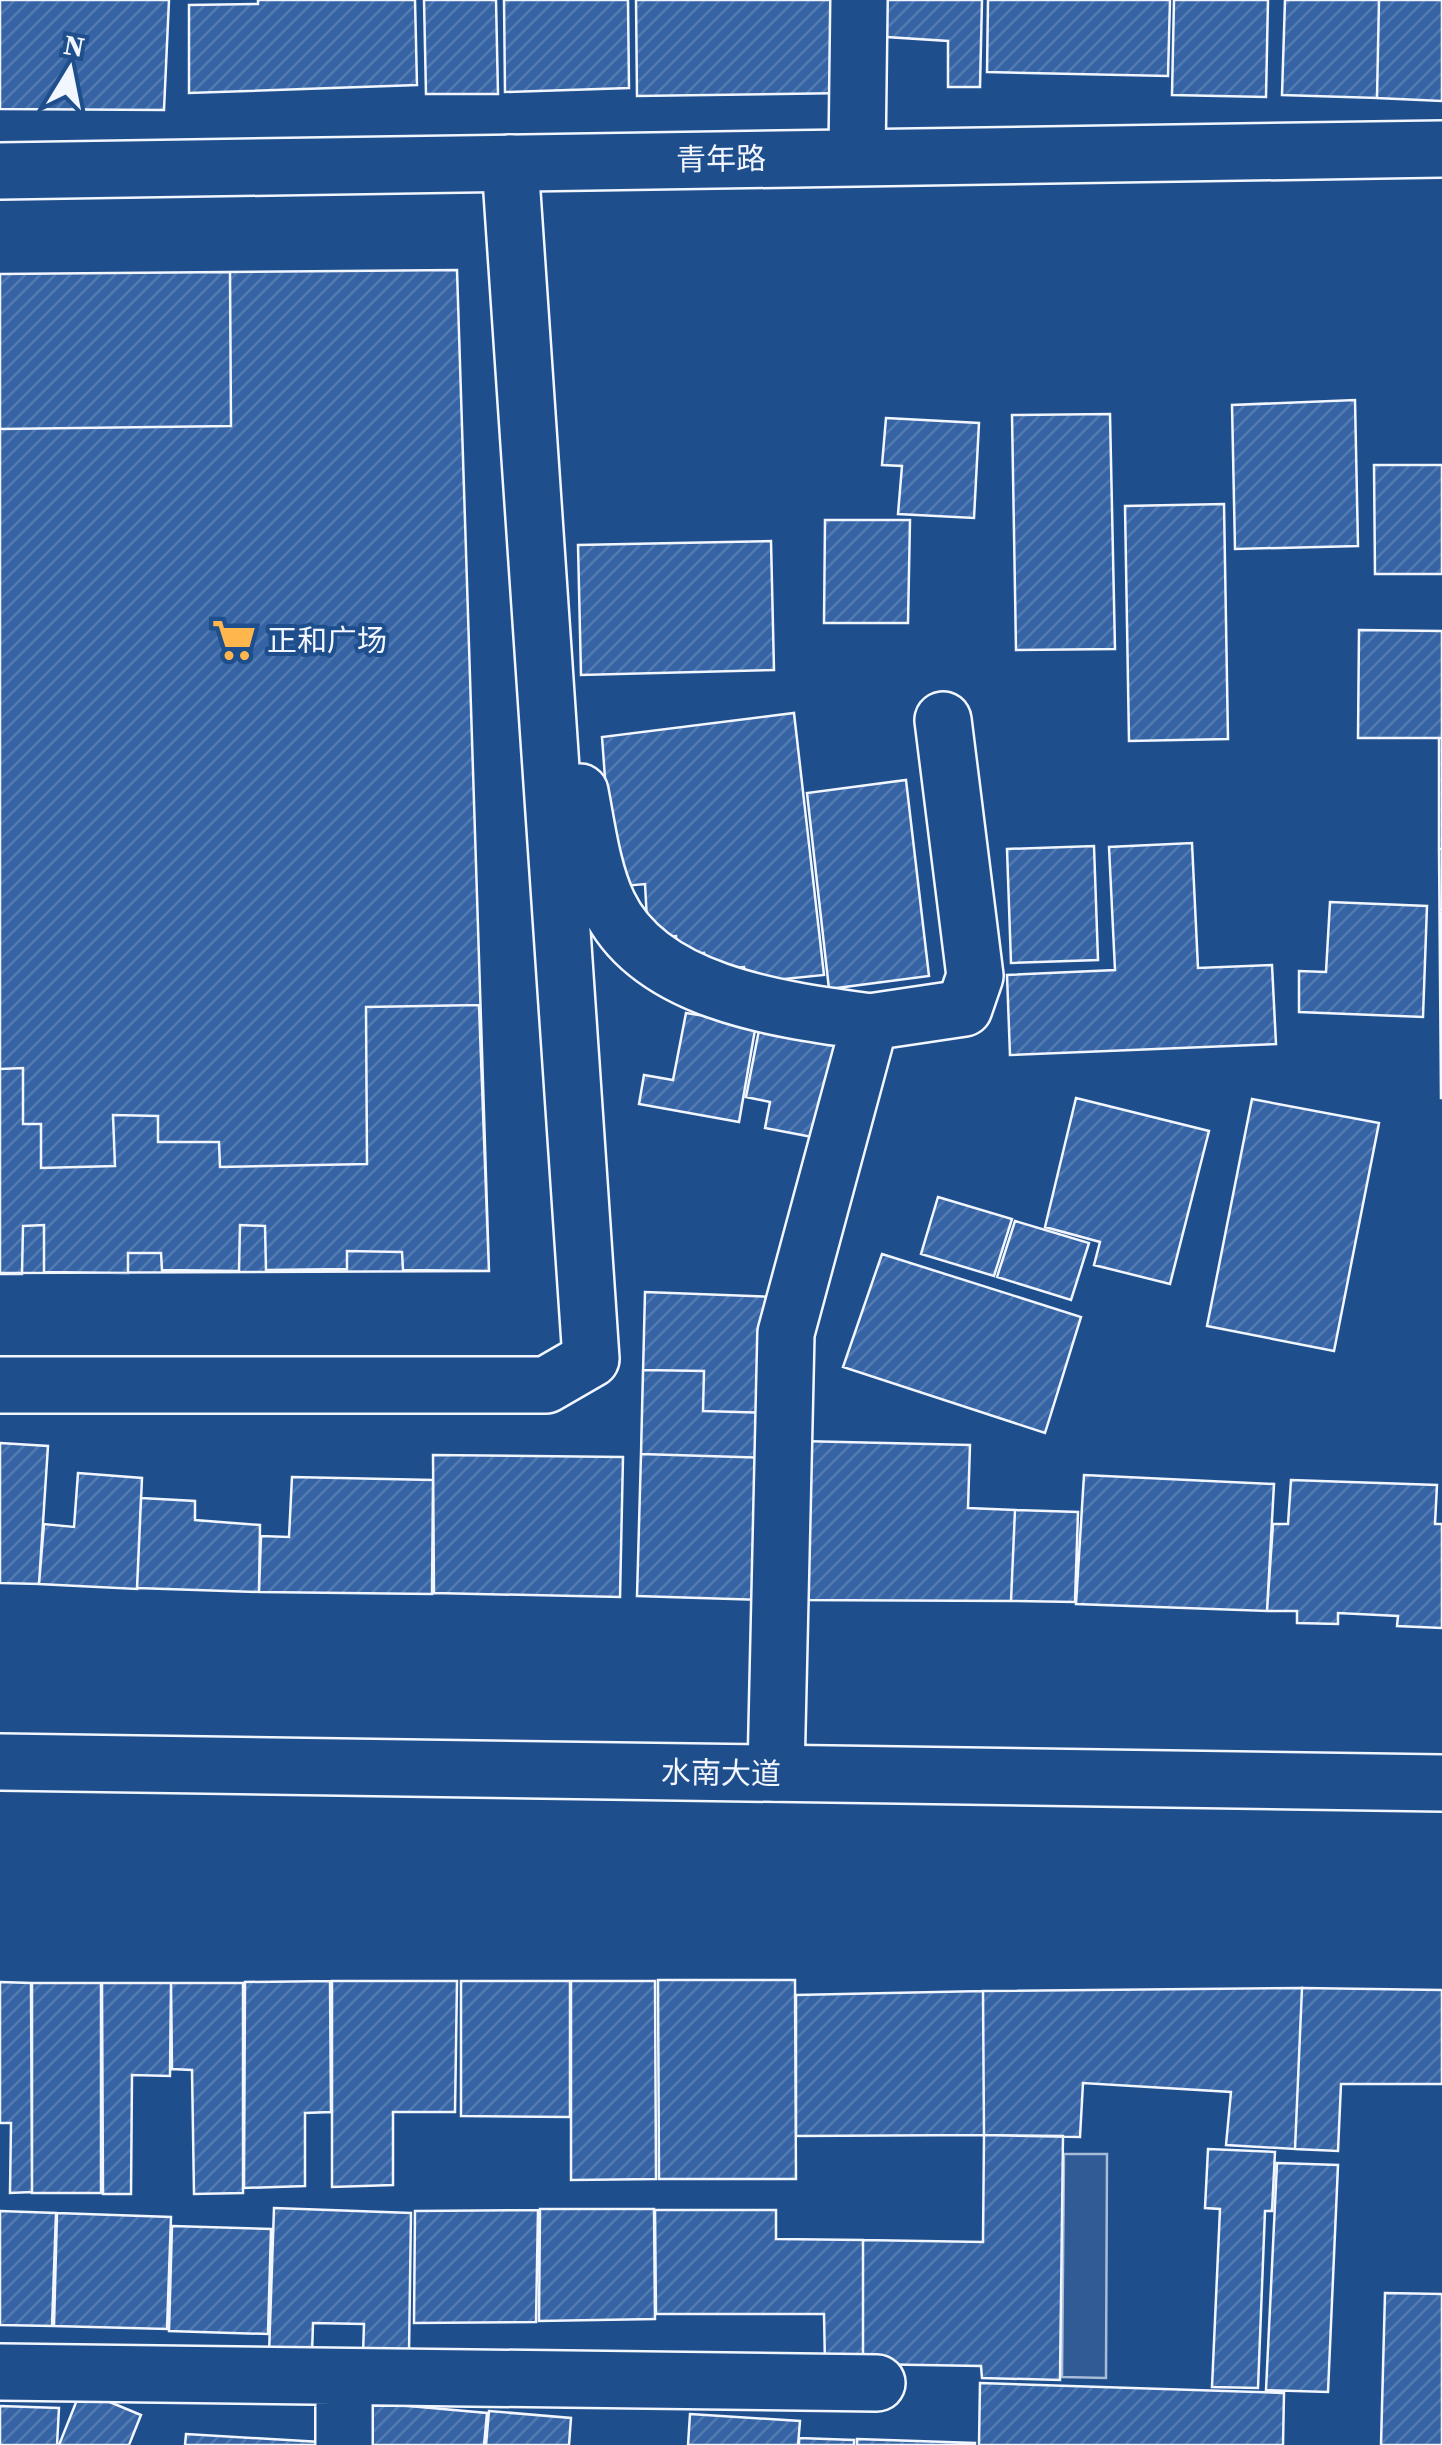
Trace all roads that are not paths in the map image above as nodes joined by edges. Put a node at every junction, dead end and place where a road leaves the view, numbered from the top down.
1 (859, 0) edge
2 (1442, 148) edge
3 (857, 157) junction
4 (510, 163) junction
5 (0, 171) edge
6 (538, 562) junction
7 (943, 720) dead end
8 (870, 1022) junction
9 (0, 1386) edge
10 (0, 1762) edge
11 (776, 1774) junction
12 (1442, 1783) edge
13 (0, 2372) edge
14 (344, 2379) junction
15 (877, 2383) dead end
16 (344, 2445) edge

1 - 3 street
2 - 3 street, 青年路
3 - 4 street, 青年路
4 - 5 street, 青年路
4 - 6 street
6 - 8 street
6 - 9 street
7 - 8 street
8 - 11 street
10 - 11 street, 水南大道
11 - 12 street, 水南大道
13 - 14 street
14 - 15 street
14 - 16 street

